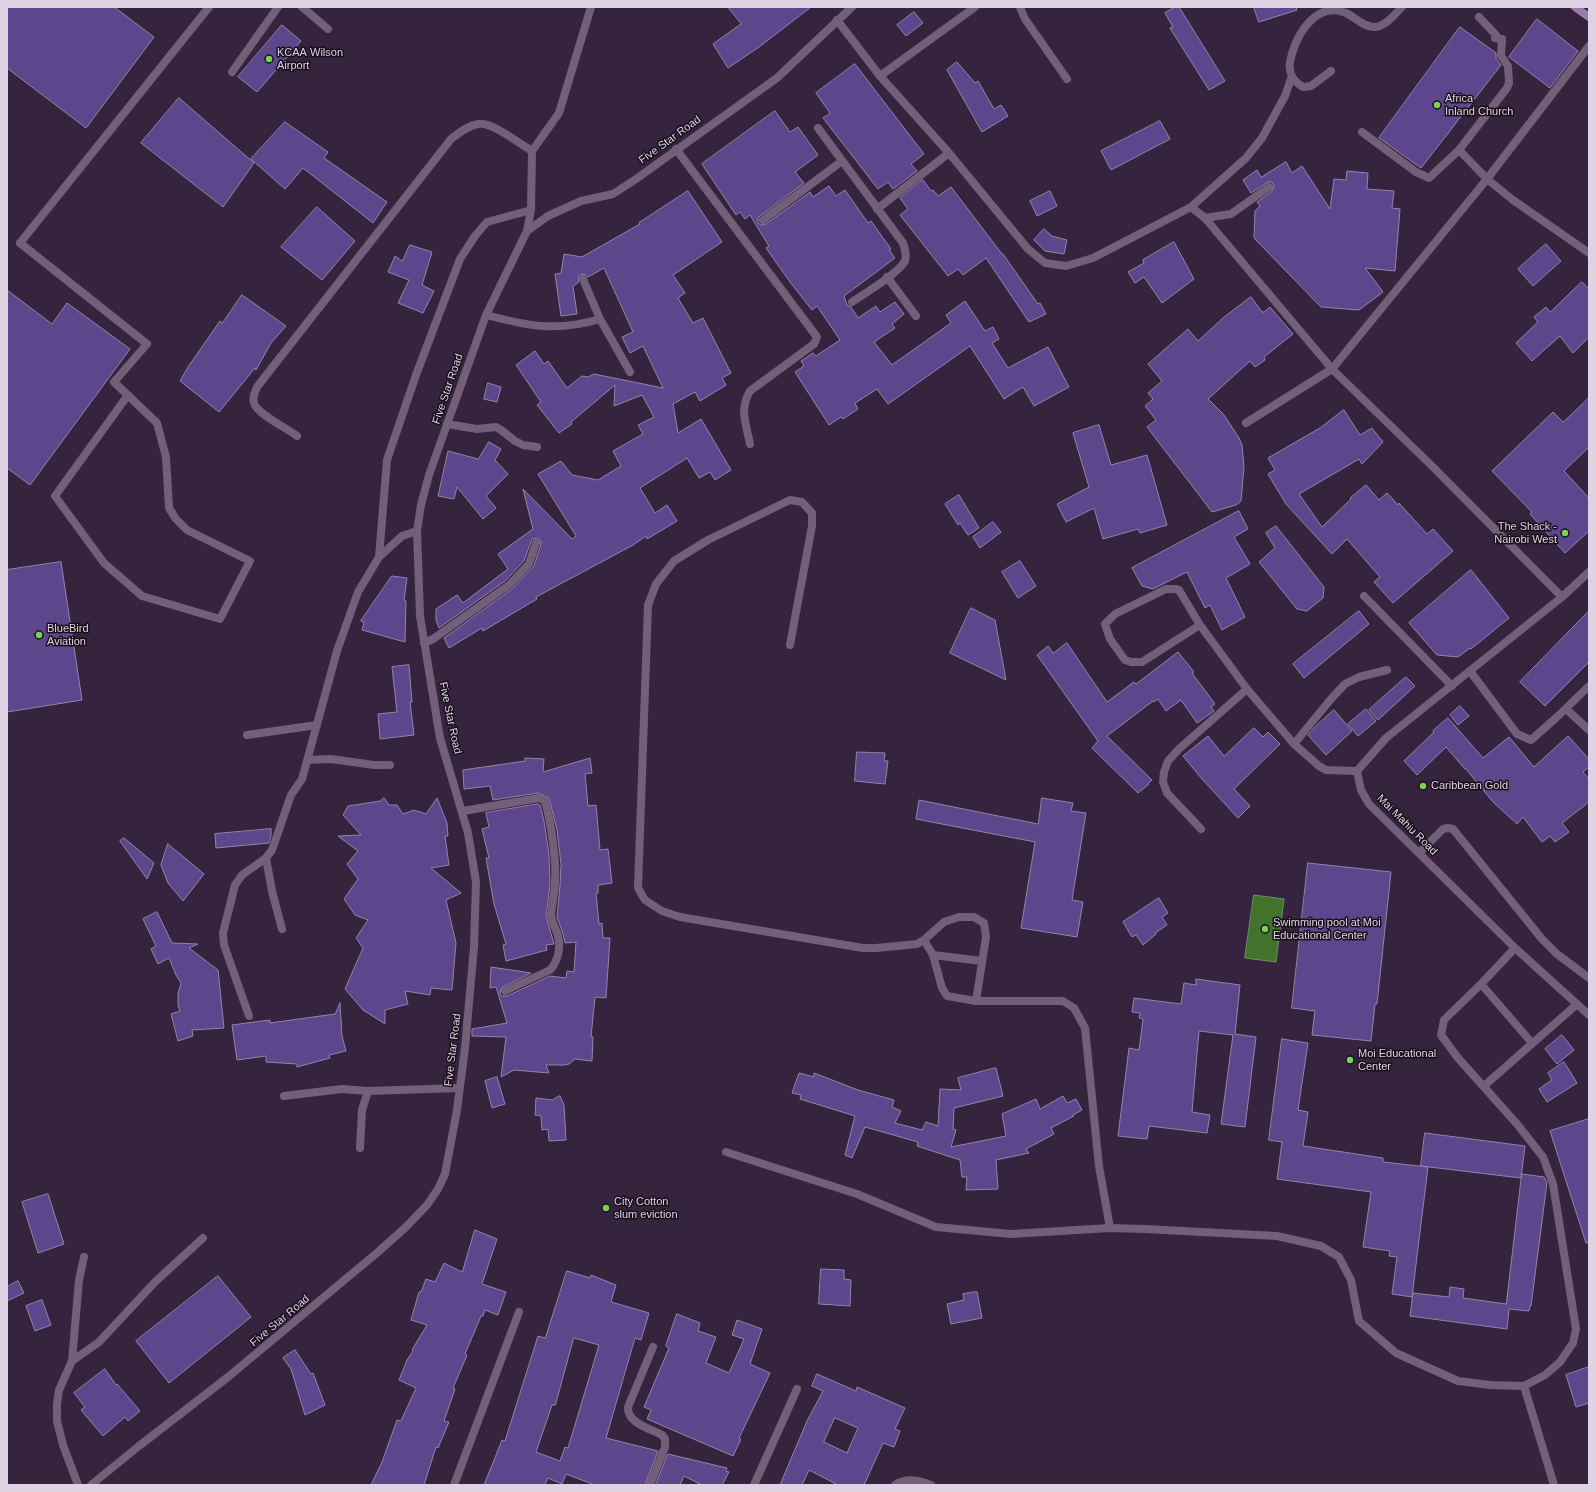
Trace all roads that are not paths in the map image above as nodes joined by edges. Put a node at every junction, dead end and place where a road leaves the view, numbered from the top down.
1 (209, 7) edge
2 (278, 7) edge
3 (302, 7) edge
4 (591, 7) edge
5 (852, 7) edge
6 (975, 7) edge
7 (1020, 7) edge
8 (1402, 7) edge
9 (1576, 7) edge
10 (1479, 17) dead end
11 (1589, 17) edge
12 (837, 20) junction
13 (328, 29) dead end
14 (1589, 46) edge
15 (1330, 71) dead end
16 (232, 72) dead end
17 (880, 76) junction
18 (1292, 76) junction
19 (1067, 79) dead end
20 (818, 128) dead end
21 (1362, 132) dead end
22 (676, 149) junction
23 (1459, 150) junction
24 (532, 151) junction
25 (949, 153) junction
26 (842, 161) junction
27 (1487, 179) junction
28 (1269, 188) dead end
29 (1191, 207) junction
30 (878, 209) junction
31 (531, 210) junction
32 (1204, 218) junction
33 (763, 220) dead end
34 (528, 231) junction
35 (1589, 253) edge
36 (887, 277) junction
37 (584, 279) dead end
38 (852, 302) dead end
39 (486, 315) junction
40 (916, 316) dead end
41 (600, 319) junction
42 (1332, 368) junction
43 (630, 372) dead end
44 (128, 395) junction
45 (1246, 423) dead end
46 (447, 424) junction
47 (297, 436) dead end
48 (750, 444) dead end
49 (537, 447) dead end
50 (417, 531) junction
51 (536, 543) dead end
52 (379, 557) junction
53 (1589, 572) edge
54 (1364, 596) dead end
55 (1562, 598) junction
56 (1200, 625) junction
57 (424, 643) junction
58 (790, 645) dead end
59 (1387, 670) dead end
60 (1470, 671) junction
61 (1452, 686) junction
62 (1589, 686) edge
63 (1247, 689) junction
64 (1566, 709) junction
65 (317, 725) junction
66 (1589, 730) edge
67 (247, 735) dead end
68 (1294, 744) junction
69 (308, 760) junction
70 (390, 765) dead end
71 (1357, 770) junction
72 (463, 811) junction
73 (1200, 829) dead end
74 (1419, 853) junction
75 (266, 858) junction
76 (282, 929) dead end
77 (924, 940) junction
78 (1515, 948) junction
79 (933, 955) junction
80 (982, 961) junction
81 (1589, 978) edge
82 (1482, 984) junction
83 (505, 991) dead end
84 (976, 1001) junction
85 (1576, 1005) junction
86 (1589, 1015) edge
87 (249, 1016) dead end
88 (1532, 1043) junction
89 (1484, 1086) junction
90 (459, 1088) junction
91 (368, 1090) junction
92 (284, 1096) dead end
93 (360, 1148) dead end
94 (726, 1152) dead end
95 (1110, 1228) junction
96 (203, 1238) dead end
97 (84, 1256) dead end
98 (519, 1312) dead end
99 (653, 1347) dead end
100 (72, 1361) junction
101 (1524, 1386) junction
102 (797, 1389) dead end
103 (78, 1485) edge
104 (91, 1485) edge
105 (454, 1485) edge
106 (650, 1485) edge
107 (754, 1485) edge
108 (895, 1485) edge
109 (931, 1485) edge
110 (1554, 1485) edge

1 - 44 street
2 - 16 street
3 - 13 street
4 - 24 street
5 - 12 street, Five Star Road
6 - 17 street
7 - 19 street
8 - 18 street
9 - 11 main road
10 - 23 street
12 - 17 street
12 - 22 street, Five Star Road
14 - 27 street
15 - 18 street
17 - 25 street
18 - 29 street
20 - 26 street
21 - 23 street
22 - 34 street, Five Star Road
22 - 48 street
23 - 27 street
24 - 31 street
24 - 47 street
25 - 29 street
25 - 30 street
26 - 30 street
26 - 33 street
27 - 35 street
27 - 42 street
28 - 32 street
29 - 32 street
30 - 36 street
31 - 34 street
31 - 52 street
32 - 42 street
34 - 39 street, Five Star Road
36 - 38 street
36 - 40 street
37 - 41 street
39 - 41 street
39 - 46 street, Five Star Road
41 - 43 street
42 - 45 street
42 - 55 street
44 - 44 street
46 - 49 street
46 - 50 street, Five Star Road
50 - 52 street
50 - 57 street, Five Star Road
51 - 57 street
52 - 65 street
53 - 55 street
54 - 61 street
55 - 60 street
56 - 56 street
56 - 63 street
57 - 72 street, Five Star Road
58 - 77 street
59 - 68 street
60 - 61 street
60 - 64 street
61 - 71 street
62 - 64 street
63 - 68 street
63 - 73 street
64 - 66 street
65 - 67 street
65 - 69 street
68 - 71 street
69 - 70 street
69 - 75 street
71 - 74 street, Mai Mahiu Road
72 - 83 street
72 - 90 street, Five Star Road
74 - 78 street, Mai Mahiu Road
74 - 81 street
75 - 76 street
75 - 87 street
77 - 79 street
77 - 80 street
78 - 82 street
78 - 85 street, Mai Mahiu Road
79 - 80 street
79 - 84 street
80 - 84 street
82 - 88 street
82 - 89 street
84 - 95 street
85 - 86 street, Mai Mahiu Road
85 - 88 street
88 - 89 street
89 - 101 street
90 - 91 street
90 - 104 street, Five Star Road
91 - 92 street
91 - 93 street
94 - 95 street
95 - 101 street
96 - 100 street
97 - 100 street
98 - 105 street
99 - 106 street
100 - 103 street
101 - 110 street
102 - 107 street
108 - 109 street

